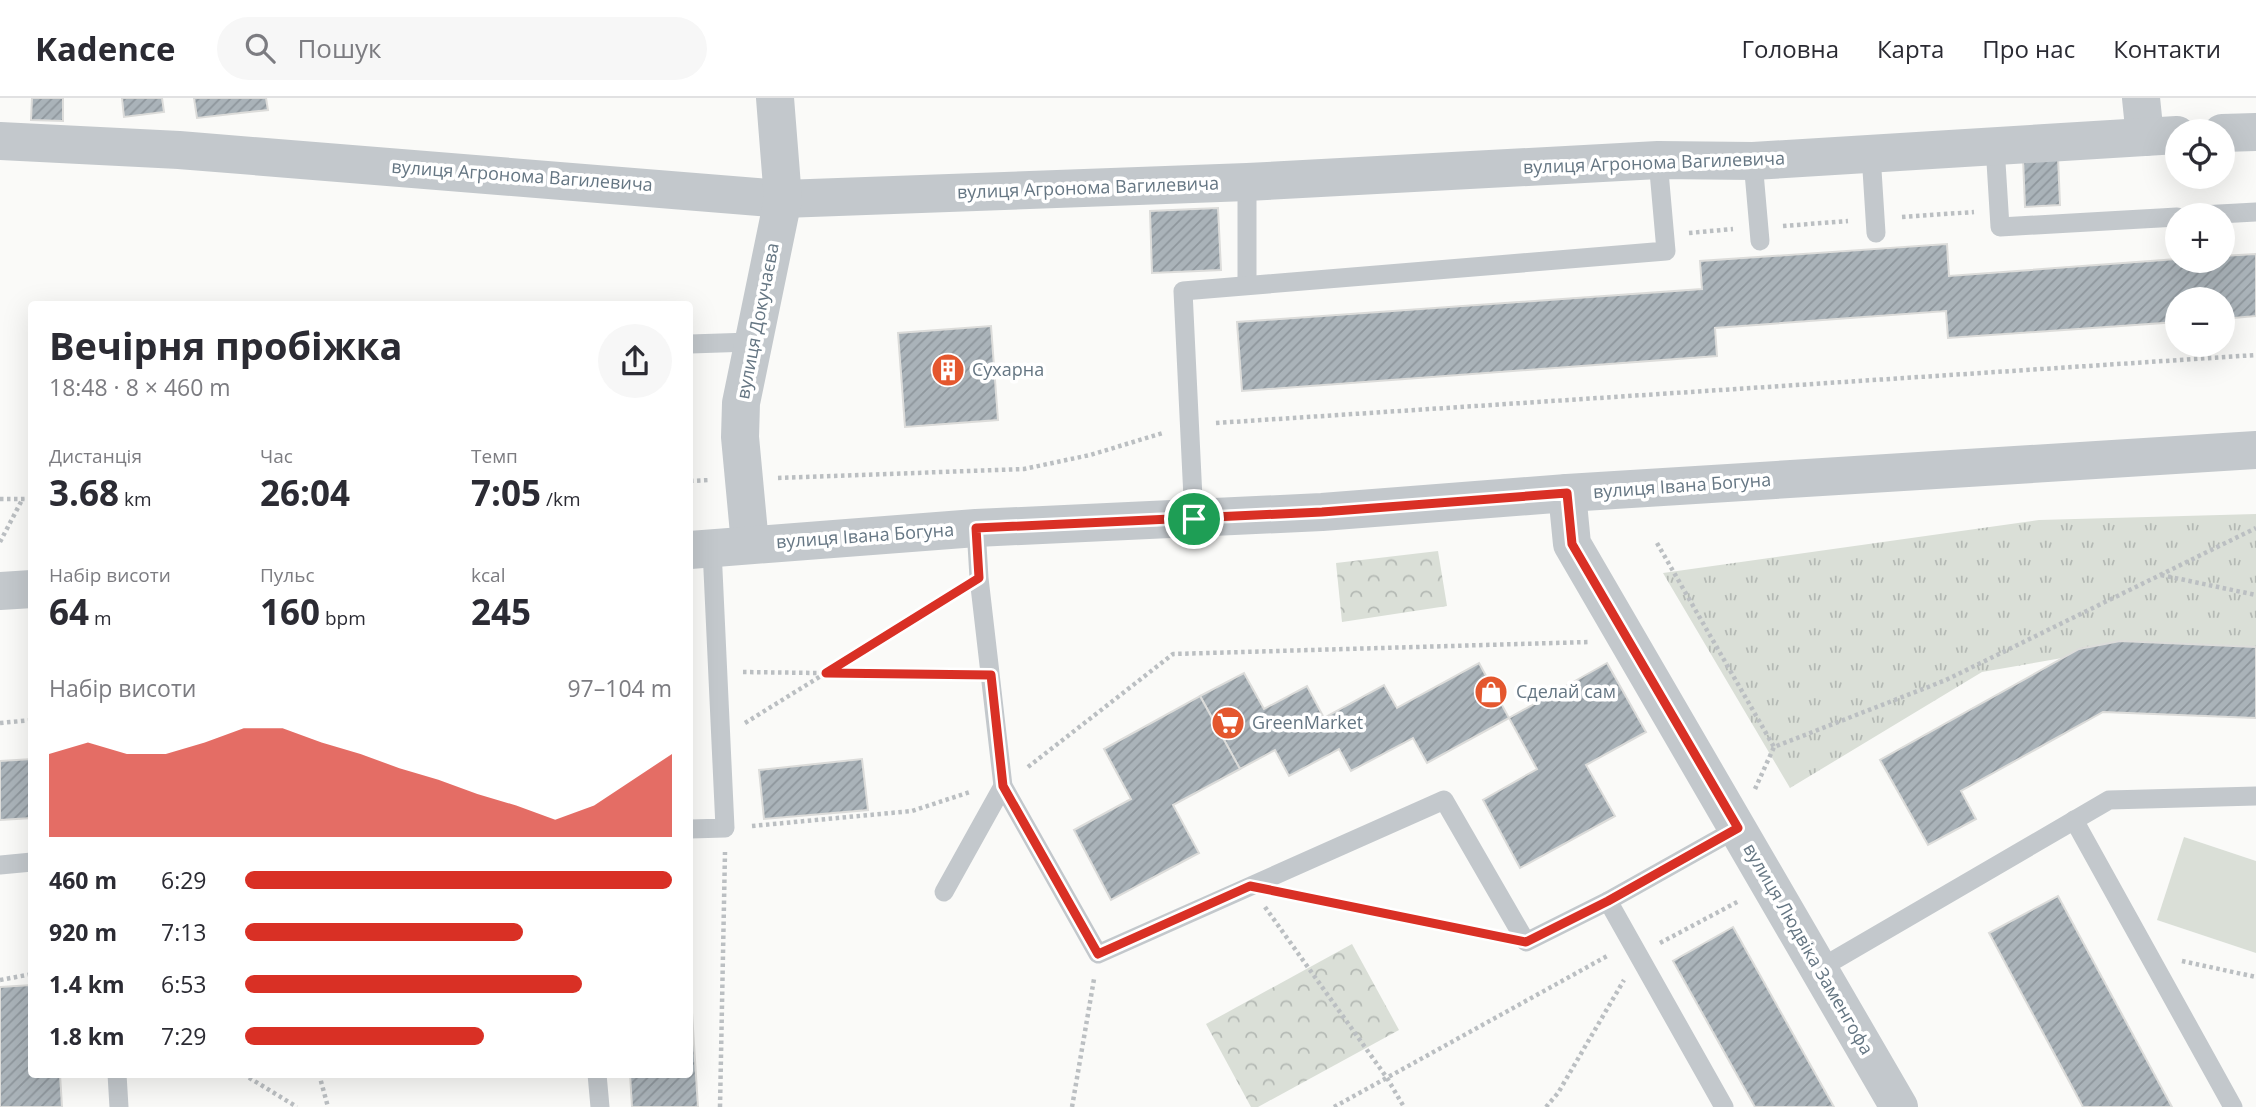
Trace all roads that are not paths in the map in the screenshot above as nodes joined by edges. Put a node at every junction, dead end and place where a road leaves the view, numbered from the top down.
1 (775, 98) edge
2 (2141, 98) edge
3 (2256, 132) edge
4 (2235, 133) edge
5 (2161, 136) edge
6 (0, 141) edge
7 (1995, 146) junction
8 (1871, 154) junction
9 (1658, 160) junction
10 (1753, 161) junction
11 (1247, 182) junction
12 (783, 199) junction
13 (2256, 212) edge
14 (2235, 213) edge
15 (2165, 218) edge
16 (1876, 226) road end
17 (1759, 234) road end
18 (1247, 285) junction
19 (751, 342) junction
20 (693, 344) edge
21 (2256, 450) edge
22 (1567, 493) junction
23 (1194, 519) junction
24 (976, 528) junction
25 (750, 544) junction
26 (701, 549) edge
27 (28, 589) edge
28 (0, 591) edge
29 (1003, 786) junction
30 (2256, 796) edge
31 (2074, 820) junction
32 (1738, 828) junction
33 (693, 829) edge
34 (28, 862) edge
35 (0, 865) edge
36 (944, 892) dead end
37 (1608, 901) junction
38 (1819, 969) junction
39 (117, 1078) edge
40 (597, 1078) edge
41 (1718, 1105) edge
42 (119, 1107) edge
43 (600, 1107) edge
44 (1899, 1107) edge
45 (2233, 1107) edge

1 - 12 street, вулиця Докучаєва
2 - 5 street
3 - 4 street
5 - 7 street, вулиця Агронома Вагилевича
6 - 12 street, вулиця Агронома Вагилевича
7 - 8 street, вулиця Агронома Вагилевича
7 - 15 lane
8 - 10 street, вулиця Агронома Вагилевича
8 - 16 lane
9 - 10 street, вулиця Агронома Вагилевича
9 - 11 street, вулиця Агронома Вагилевича
9 - 18 lane
10 - 17 lane
11 - 12 street, вулиця Агронома Вагилевича
11 - 18 lane
12 - 19 street, вулиця Докучаєва
13 - 14 lane
18 - 23 lane
19 - 20 lane
19 - 25 street, вулиця Докучаєва
21 - 22 street, вулиця Івана Богуна
22 - 23 street, вулиця Івана Богуна
22 - 32 street, вулиця Людвіка Заменгофа
23 - 24 street, вулиця Івана Богуна
24 - 25 street, вулиця Івана Богуна
24 - 29 lane
25 - 26 street, вулиця Івана Богуна
26 - 33 lane
27 - 28 street
29 - 36 lane
29 - 37 lane
30 - 31 lane
31 - 38 lane
31 - 45 lane
32 - 37 lane
32 - 38 street, вулиця Людвіка Заменгофа
34 - 35 lane
37 - 41 lane
38 - 44 street, вулиця Людвіка Заменгофа
39 - 42 lane
40 - 43 lane

